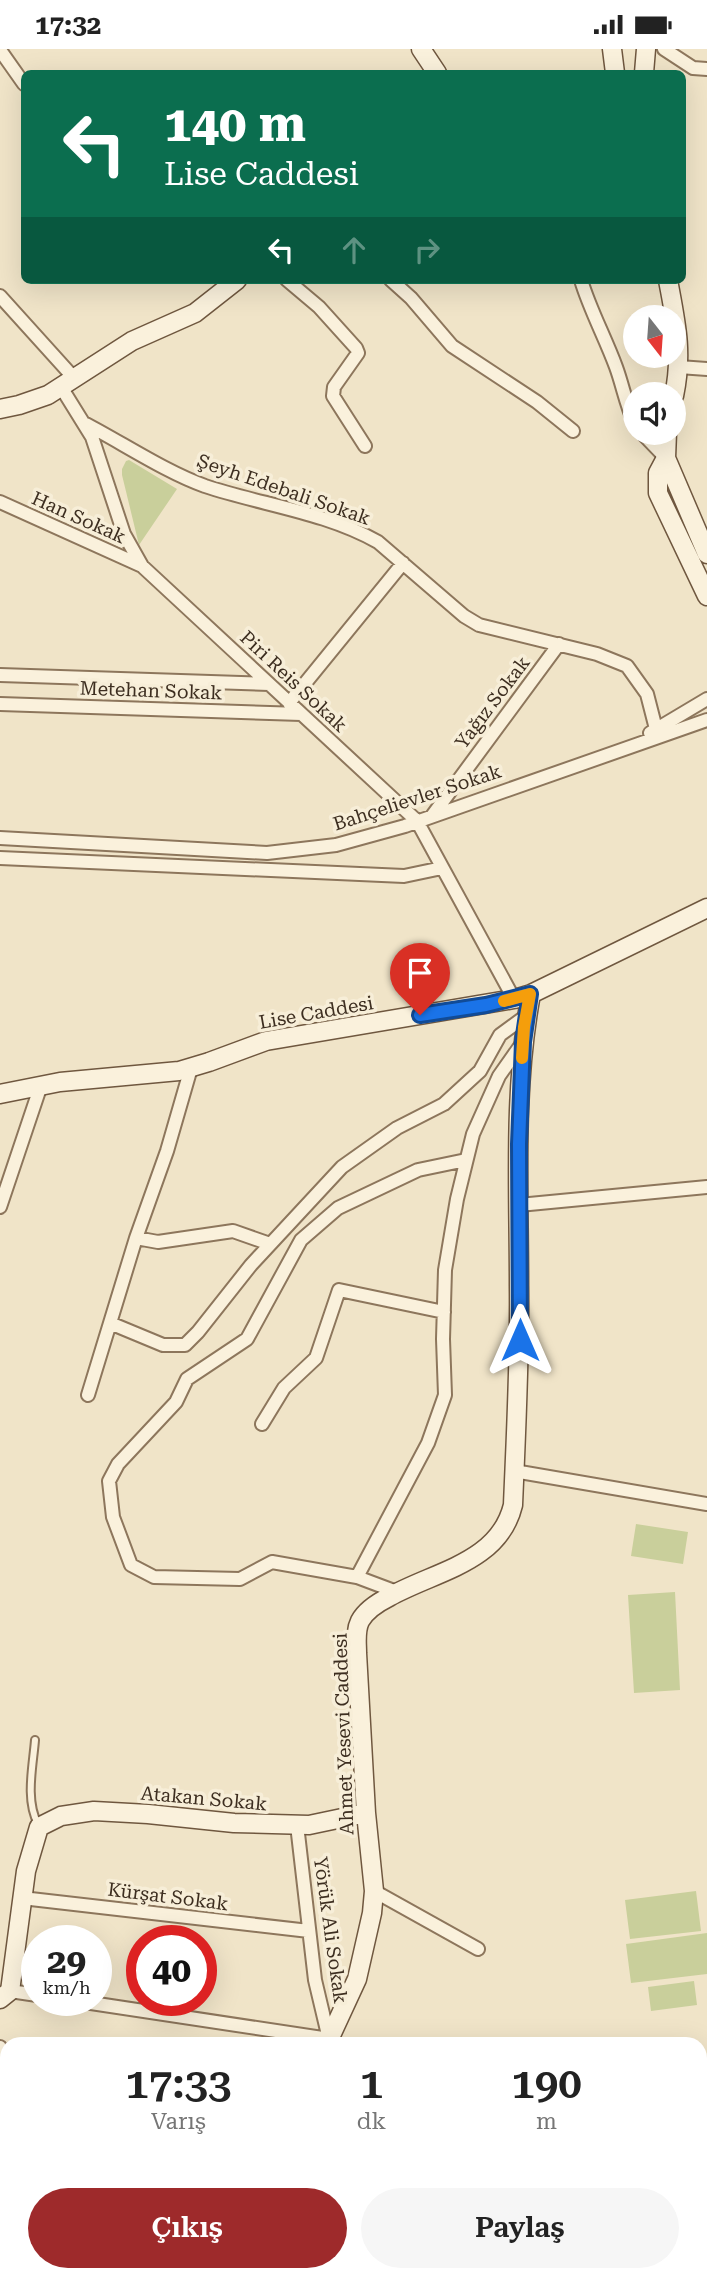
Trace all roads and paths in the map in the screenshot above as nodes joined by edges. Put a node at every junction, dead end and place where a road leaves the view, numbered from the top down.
1 (421, 49) edge
2 (612, 49) edge
3 (646, 49) edge
4 (664, 49) edge
5 (0, 50) edge
6 (707, 69) edge
7 (435, 70) edge
8 (615, 70) edge
9 (644, 70) edge
10 (21, 80) edge
11 (232, 284) edge
12 (292, 284) edge
13 (395, 284) edge
14 (582, 284) edge
15 (669, 284) edge
16 (1, 297) edge
17 (672, 305) edge
18 (686, 367) edge
19 (707, 369) edge
20 (68, 383) junction
21 (623, 391) edge
22 (0, 409) edge
23 (86, 424) junction
24 (573, 431) dead end
25 (654, 445) edge
26 (666, 445) edge
27 (365, 446) dead end
28 (666, 458) junction
29 (0, 502) edge
30 (707, 554) edge
31 (402, 563) junction
32 (142, 566) junction
33 (707, 596) edge
34 (559, 644) junction
35 (0, 675) edge
36 (269, 684) junction
37 (707, 699) edge
38 (289, 703) junction
39 (0, 704) edge
40 (301, 714) junction
41 (707, 720) edge
42 (656, 729) junction
43 (629, 746) junction
44 (431, 816) junction
45 (417, 821) junction
46 (0, 838) edge
47 (0, 858) edge
48 (442, 868) junction
49 (707, 908) edge
50 (522, 997) junction
51 (526, 1016) junction
52 (523, 1042) junction
53 (191, 1068) junction
54 (41, 1085) junction
55 (0, 1094) edge
56 (466, 1160) junction
57 (707, 1187) edge
58 (519, 1205) junction
59 (0, 1207) edge
60 (136, 1238) junction
61 (270, 1244) junction
62 (444, 1312) junction
63 (110, 1323) junction
64 (88, 1395) dead end
65 (262, 1423) dead end
66 (514, 1471) junction
67 (707, 1504) edge
68 (357, 1577) junction
69 (397, 1592) junction
70 (35, 1740) dead end
71 (366, 1813) junction
72 (297, 1825) junction
73 (39, 1827) junction
74 (373, 1891) junction
75 (22, 1898) junction
76 (309, 1931) junction
77 (478, 1949) dead end
78 (5, 1995) edge
79 (112, 2007) edge
80 (297, 2037) edge
81 (327, 2037) edge
82 (330, 2037) edge

1 - 7 street
2 - 8 street
3 - 9 street
4 - 6 street
5 - 10 street
11 - 20 street
12 - 27 street
13 - 24 street
14 - 21 street
15 - 17 street
16 - 20 street, Piri Reis Sokak
18 - 19 street
20 - 22 street
20 - 23 street, Piri Reis Sokak
23 - 31 street, Şeyh Edebali Sokak
23 - 32 street, Piri Reis Sokak
25 - 28 street
26 - 28 street
28 - 30 street
28 - 33 street
29 - 32 street, Han Sokak
31 - 34 street, Şeyh Edebali Sokak
31 - 38 street
32 - 36 street, Piri Reis Sokak
34 - 42 street, Şeyh Edebali Sokak
34 - 44 street, Yağız Sokak
35 - 36 street
36 - 38 street, Piri Reis Sokak
37 - 42 street
38 - 40 street, Piri Reis Sokak
39 - 40 street, Metehan Sokak
40 - 45 street, Piri Reis Sokak
41 - 43 street
42 - 43 street
43 - 44 street, Bahçelievler Sokak
44 - 45 street, Bahçelievler Sokak
45 - 46 street, Bahçelievler Sokak
45 - 48 street, Piri Reis Sokak
47 - 48 street
48 - 50 street, Piri Reis Sokak
49 - 50 street, Lise Caddesi
50 - 51 street, Ahmet Yesevi Caddesi
50 - 53 street, Lise Caddesi
51 - 52 street, Ahmet Yesevi Caddesi
51 - 61 street
52 - 56 street
52 - 58 street, Ahmet Yesevi Caddesi
53 - 54 street, Lise Caddesi
53 - 60 street
54 - 55 street, Lise Caddesi
54 - 59 street
56 - 62 street
56 - 68 street
57 - 58 street
58 - 66 street, Ahmet Yesevi Caddesi
60 - 61 street
60 - 63 street
61 - 63 street
62 - 65 street
62 - 68 street
63 - 64 street
66 - 67 street
66 - 69 street, Ahmet Yesevi Caddesi
68 - 69 street
69 - 71 street, Ahmet Yesevi Caddesi
70 - 73 lane
71 - 72 street, Atakan Sokak
71 - 74 street, Ahmet Yesevi Caddesi
72 - 73 street, Atakan Sokak
72 - 76 street, Yörük Ali Sokak
73 - 75 street
74 - 77 street
74 - 82 street, Ahmet Yesevi Caddesi
75 - 76 street, Kürşat Sokak
75 - 78 street
76 - 81 street, Yörük Ali Sokak
79 - 80 street

